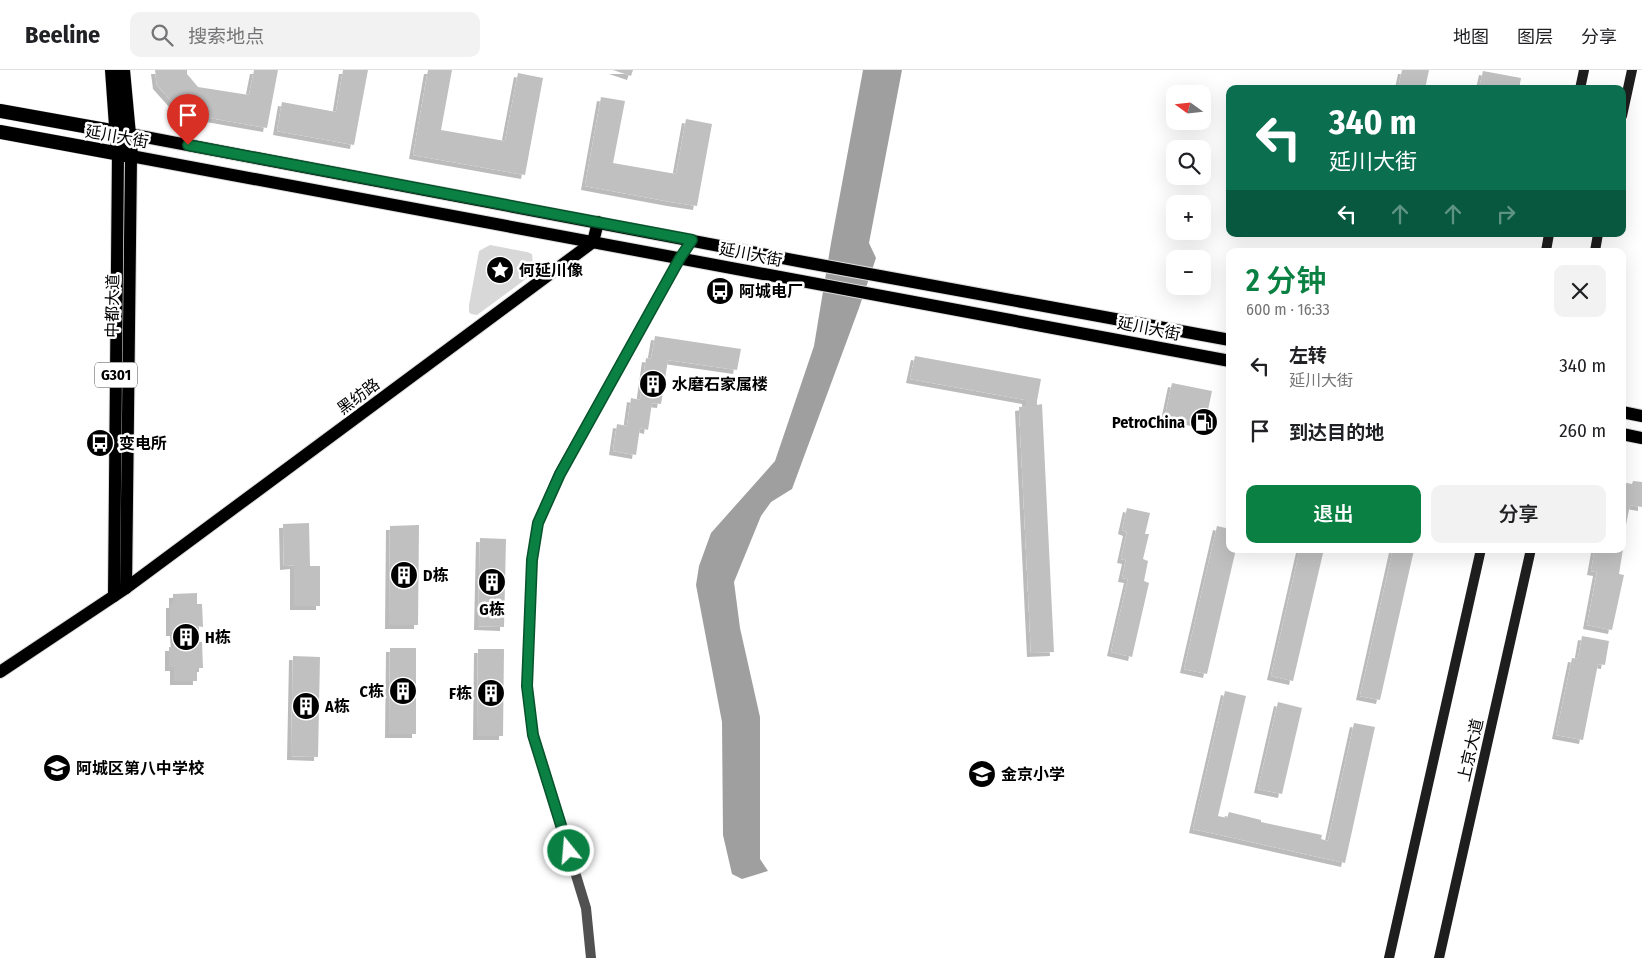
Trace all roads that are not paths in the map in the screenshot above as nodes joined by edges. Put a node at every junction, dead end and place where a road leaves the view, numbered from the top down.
1 (112, 70) edge
2 (123, 70) edge
3 (1584, 70) edge
4 (1632, 70) edge
5 (1581, 85) edge
6 (1626, 98) edge
7 (0, 111) edge
8 (0, 132) edge
9 (123, 133) junction
10 (124, 155) junction
11 (598, 222) junction
12 (692, 240) junction
13 (593, 242) junction
14 (680, 258) junction
15 (1226, 339) edge
16 (1226, 360) edge
17 (1626, 413) edge
18 (1642, 416) edge
19 (1626, 435) edge
20 (1642, 438) edge
21 (1480, 553) edge
22 (1530, 553) edge
23 (126, 588) junction
24 (114, 596) junction
25 (0, 672) edge
26 (591, 958) edge
27 (1389, 958) edge
28 (1439, 958) edge

1 - 9 highway, 中都大道 / G301
2 - 9 highway, 中都大道 / G301
3 - 5 main road
4 - 6 main road
7 - 9 highway, 延川大街
8 - 10 highway, 延川大街
9 - 10 highway, 中都大道 / G301
9 - 11 main road, 延川大街
10 - 13 main road, 延川大街
10 - 23 main road, 中都大道 / G301
10 - 24 main road, 中都大道 / G301
11 - 12 main road, 延川大街
11 - 13 main road
12 - 14 street
12 - 15 main road, 延川大街
13 - 14 main road, 延川大街
13 - 23 main road, 黑纺路
14 - 16 main road, 延川大街
14 - 26 street
17 - 18 main road
19 - 20 main road
21 - 27 main road
22 - 28 main road, 上京大道
23 - 24 main road
24 - 25 main road

